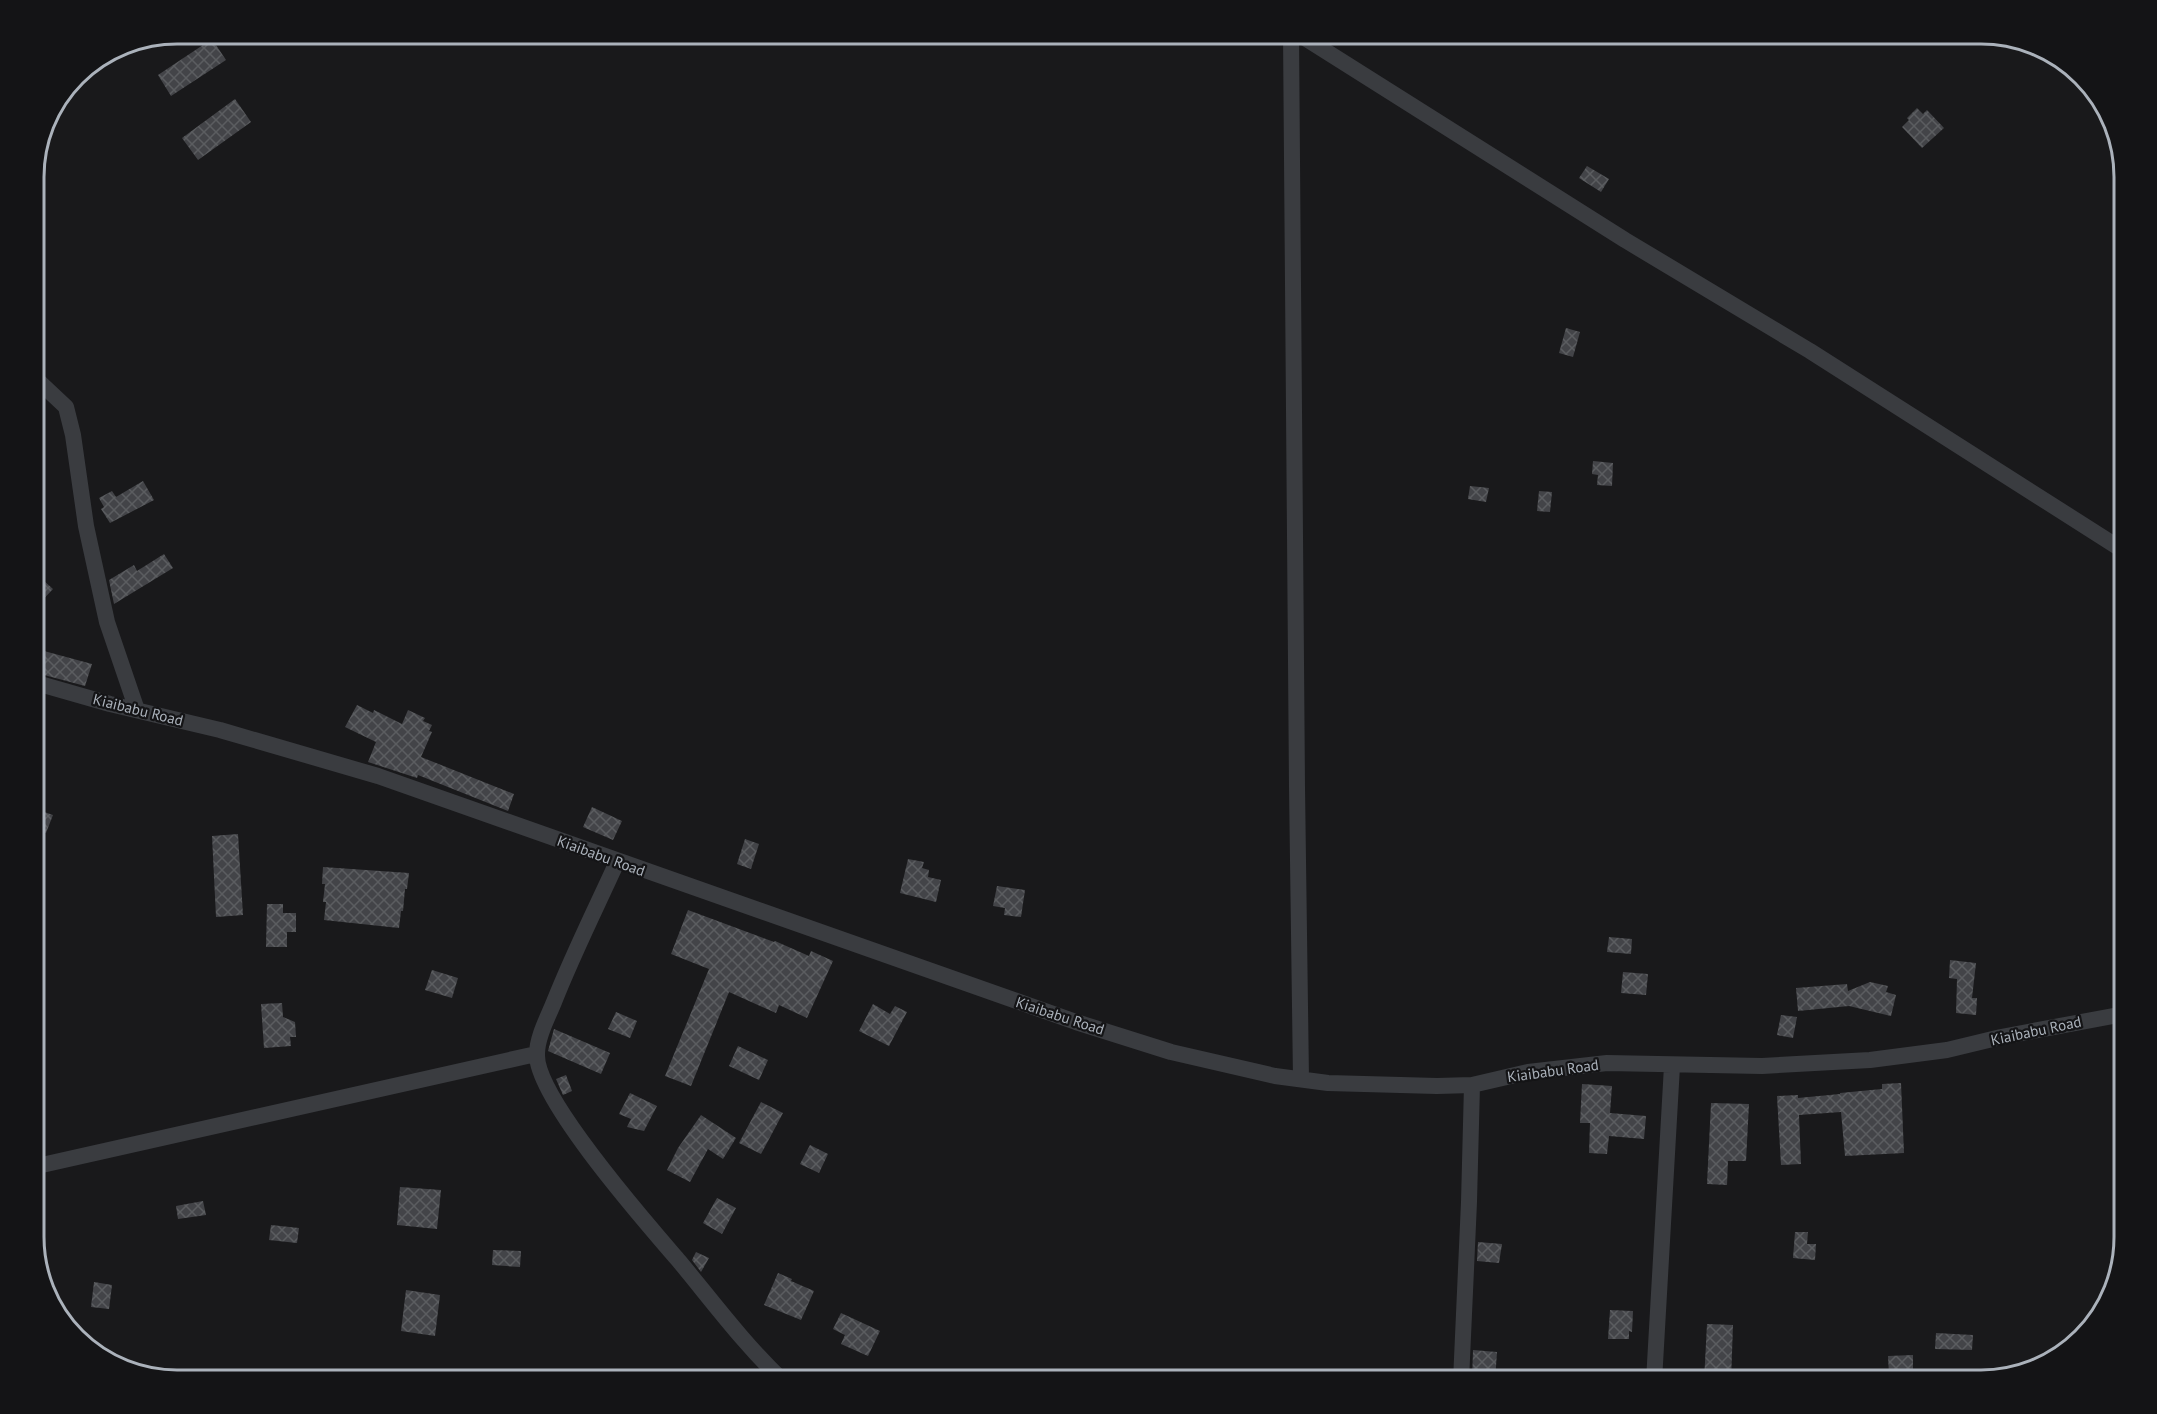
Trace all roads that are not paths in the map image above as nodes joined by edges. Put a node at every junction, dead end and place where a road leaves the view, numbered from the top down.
1 (1292, 44) edge
2 (1314, 44) edge
3 (44, 386) edge
4 (2114, 545) edge
5 (44, 685) edge
6 (136, 710) junction
7 (617, 862) junction
8 (2114, 1016) edge
9 (536, 1054) junction
10 (1672, 1066) junction
11 (1301, 1079) junction
12 (1472, 1085) junction
13 (44, 1165) edge
14 (772, 1370) edge
15 (1461, 1370) edge
16 (1655, 1370) edge

1 - 11 street
2 - 4 street
3 - 6 street
5 - 6 street, Kiaibabu Road
6 - 7 street, Kiaibabu Road
7 - 9 street
7 - 11 street, Kiaibabu Road
8 - 10 street, Kiaibabu Road
9 - 13 street
9 - 14 street
10 - 12 street, Kiaibabu Road
10 - 16 street
11 - 12 street, Kiaibabu Road
12 - 15 street

